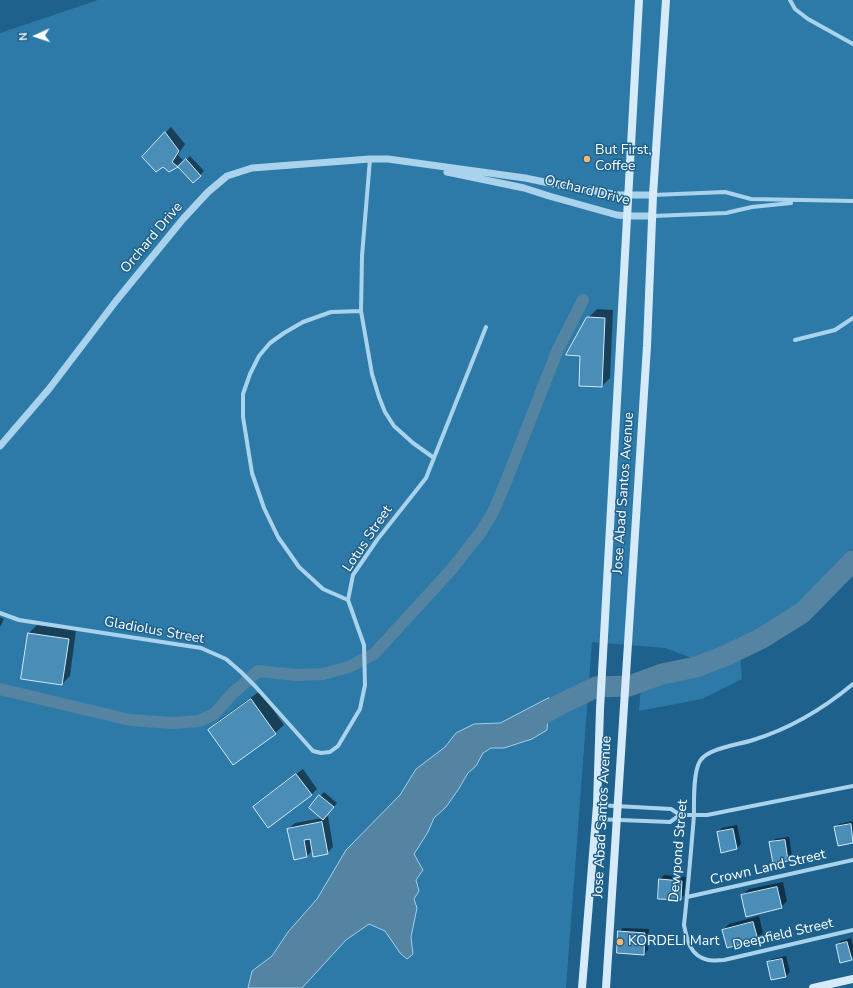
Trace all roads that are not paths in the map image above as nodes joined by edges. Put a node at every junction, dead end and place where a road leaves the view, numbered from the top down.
1 (639, 0) edge
2 (666, 0) edge
3 (790, 0) edge
4 (853, 44) edge
5 (370, 159) junction
6 (388, 159) junction
7 (653, 194) junction
8 (629, 195) junction
9 (806, 201) junction
10 (853, 202) edge
11 (628, 216) junction
12 (653, 216) junction
13 (360, 311) junction
14 (853, 318) edge
15 (486, 327) dead end
16 (795, 340) dead end
17 (0, 446) edge
18 (434, 458) junction
19 (348, 600) junction
20 (0, 613) edge
21 (853, 684) edge
22 (853, 786) edge
23 (596, 805) junction
24 (617, 806) junction
25 (680, 815) junction
26 (694, 816) junction
27 (595, 819) junction
28 (617, 819) junction
29 (853, 860) edge
30 (687, 897) junction
31 (853, 930) edge
32 (695, 954) joint
33 (853, 979) edge
34 (582, 988) edge
35 (606, 988) edge
36 (813, 988) edge

1 - 8 main road, Jose Abad Santos Avenue
2 - 7 main road, Jose Abad Santos Avenue
3 - 4 street
5 - 6 street, Orchard Drive
5 - 13 street
5 - 17 street, Orchard Drive
6 - 8 street, Orchard Drive
6 - 11 street, Orchard Drive
7 - 8 street, Orchard Drive
7 - 9 street, Orchard Drive
7 - 12 main road, Jose Abad Santos Avenue
8 - 11 main road, Jose Abad Santos Avenue
9 - 10 street, Orchard Drive
9 - 12 street, Orchard Drive
11 - 12 street, Orchard Drive
11 - 23 main road, Jose Abad Santos Avenue
12 - 24 main road, Jose Abad Santos Avenue
13 - 18 street
13 - 19 street
14 - 16 street
15 - 18 street, Lotus Street
18 - 19 street, Lotus Street
19 - 20 street, Gladiolus Street
21 - 26 street, Dewpond Street
22 - 26 street
23 - 24 street
23 - 27 main road, Jose Abad Santos Avenue
24 - 25 street
24 - 28 main road, Jose Abad Santos Avenue
25 - 26 street
25 - 28 street
26 - 30 street, Dewpond Street
27 - 28 street
27 - 34 main road, Jose Abad Santos Avenue
28 - 35 main road, Jose Abad Santos Avenue
29 - 30 street, Crown Land Street
30 - 32 street, Dewpond Street
31 - 32 street, Deepfield Street
33 - 36 main road

